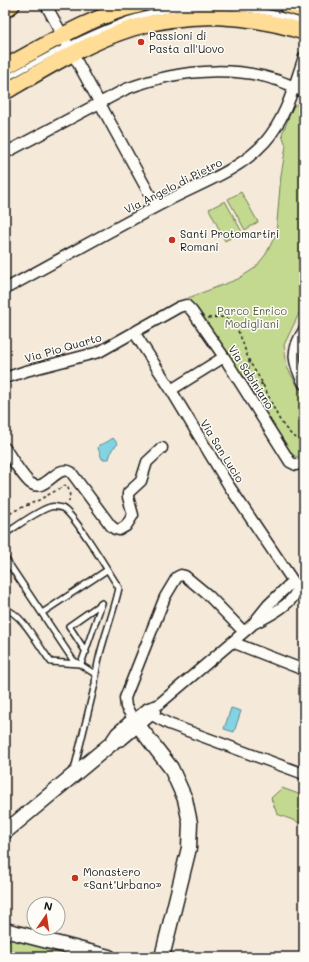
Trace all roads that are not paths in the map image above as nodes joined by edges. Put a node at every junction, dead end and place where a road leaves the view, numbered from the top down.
1 (12, 5) edge
2 (46, 5) edge
3 (139, 5) edge
4 (286, 5) edge
5 (5, 10) edge
6 (304, 10) edge
7 (304, 22) edge
8 (304, 32) edge
9 (68, 45) junction
10 (304, 57) edge
11 (5, 67) edge
12 (5, 79) edge
13 (294, 86) junction
14 (5, 92) edge
15 (304, 92) edge
16 (100, 103) junction
17 (5, 153) edge
18 (156, 206) junction
19 (6, 288) edge
20 (189, 307) joint
21 (304, 330) edge
22 (134, 332) junction
23 (224, 357) junction
24 (5, 378) edge
25 (304, 384) edge
26 (171, 390) junction
27 (5, 448) edge
28 (162, 448) dead end
29 (304, 463) edge
30 (5, 534) edge
31 (5, 558) edge
32 (107, 570) junction
33 (5, 609) edge
34 (42, 613) junction
35 (244, 632) junction
36 (232, 642) junction
37 (86, 652) junction
38 (81, 664) junction
39 (304, 670) edge
40 (95, 674) junction
41 (158, 705) junction
42 (152, 715) junction
43 (136, 723) junction
44 (304, 774) edge
45 (73, 776) junction
46 (5, 832) edge
47 (5, 930) edge
48 (109, 957) edge
49 (162, 957) edge

1 - 5 main road
2 - 9 street
3 - 9 main road
4 - 6 main road
7 - 9 lane
8 - 9 main road
9 - 11 main road
9 - 12 lane
9 - 14 main road
9 - 16 street
10 - 13 street, Via Angelo di Pietro
13 - 15 street
13 - 16 street
13 - 18 street, Via Angelo di Pietro
16 - 17 street
16 - 18 street
18 - 19 street, Via Angelo di Pietro
20 - 22 street, Via Pio Quarto
20 - 23 street, Via Sabiniano
21 - 25 street
22 - 24 street, Via Pio Quarto
22 - 26 street, Via San Lucio
23 - 26 street
23 - 29 street, Via Sabiniano
26 - 35 street, Via San Lucio
27 - 28 street
30 - 32 lane
31 - 34 lane
32 - 34 lane
32 - 40 lane
33 - 38 lane
34 - 38 lane
35 - 36 street
35 - 43 street
36 - 39 street
36 - 41 street
37 - 37 lane
37 - 38 lane
38 - 40 lane
40 - 45 lane
41 - 42 street
41 - 43 street
42 - 43 street
42 - 44 street
43 - 45 main road
43 - 49 main road
45 - 46 main road
47 - 48 main road

